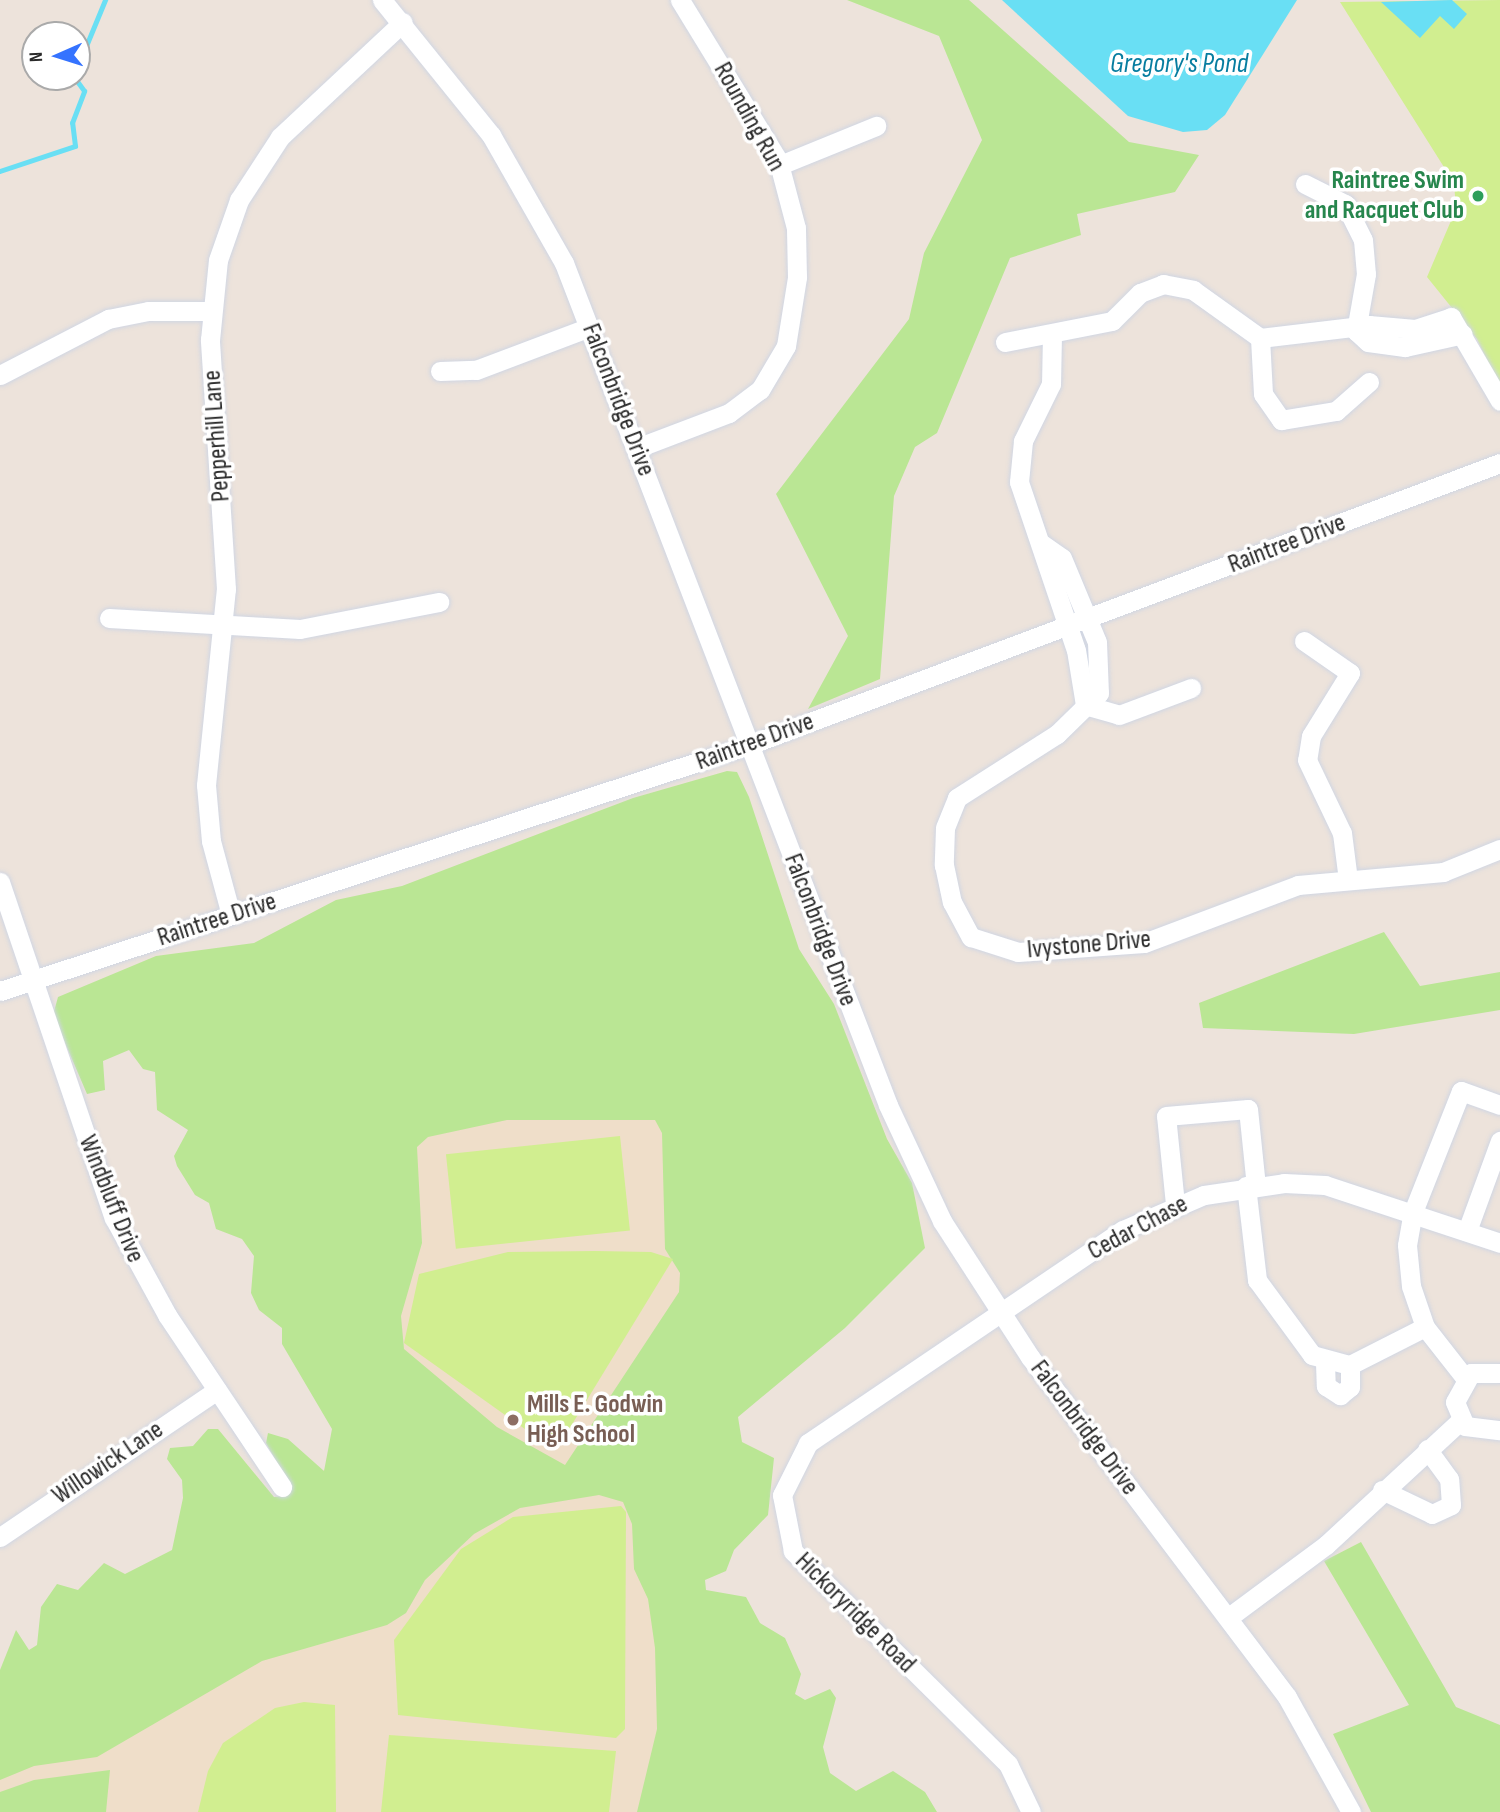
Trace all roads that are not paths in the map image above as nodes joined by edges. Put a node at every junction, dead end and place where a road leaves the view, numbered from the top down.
1 (382, 0) edge
2 (680, 0) edge
3 (403, 23) junction
4 (876, 126) dead end
5 (780, 164) junction
6 (1305, 184) dead end
7 (210, 311) junction
8 (590, 327) junction
9 (1356, 331) junction
10 (1052, 334) junction
11 (1464, 334) junction
12 (1260, 338) junction
13 (1005, 342) dead end
14 (440, 370) dead end
15 (0, 375) edge
16 (1369, 382) dead end
17 (1500, 401) edge
18 (636, 448) junction
19 (1500, 463) edge
20 (1042, 544) junction
21 (439, 602) dead end
22 (109, 618) dead end
23 (1088, 619) junction
24 (224, 626) junction
25 (1069, 626) junction
26 (1304, 642) dead end
27 (1191, 688) dead end
28 (1085, 705) junction
29 (749, 745) junction
30 (1500, 849) edge
31 (1348, 880) junction
32 (0, 882) edge
33 (231, 915) junction
34 (34, 980) junction
35 (0, 991) edge
36 (1500, 1105) edge
37 (1500, 1141) edge
38 (1251, 1186) junction
39 (1175, 1204) junction
40 (1413, 1212) junction
41 (1467, 1231) junction
42 (1500, 1243) edge
43 (1000, 1313) junction
44 (1425, 1327) junction
45 (1325, 1363) junction
46 (1350, 1365) junction
47 (1500, 1373) edge
48 (1465, 1378) junction
49 (217, 1390) junction
50 (1460, 1421) junction
51 (1500, 1430) edge
52 (1427, 1449) junction
53 (282, 1487) dead end
54 (1382, 1490) junction
55 (0, 1537) edge
56 (1229, 1617) junction
57 (1031, 1812) edge
58 (1351, 1812) edge

1 - 3 street, Falconbridge Drive
2 - 5 street, Rounding Run
3 - 7 street, Pepperhill Lane
3 - 8 street, Falconbridge Drive
4 - 5 street
5 - 18 street, Rounding Run
6 - 9 street
7 - 15 street
7 - 24 street, Pepperhill Lane
8 - 14 street
8 - 18 street, Falconbridge Drive
9 - 11 street
9 - 11 street
9 - 12 street
10 - 12 street
10 - 13 street
10 - 20 street
11 - 17 street
12 - 16 street
18 - 29 street, Falconbridge Drive
19 - 23 street, Raintree Drive
20 - 23 street, Ivystone Drive
20 - 25 street
21 - 24 street
22 - 24 street
23 - 25 street, Raintree Drive
23 - 28 street, Ivystone Drive
24 - 33 street, Pepperhill Lane
25 - 28 street
25 - 29 street, Raintree Drive
26 - 31 street
27 - 28 street
28 - 31 street, Ivystone Drive
29 - 33 street, Raintree Drive
29 - 43 street, Falconbridge Drive
30 - 31 street, Ivystone Drive
32 - 34 street, Windbluff Drive
33 - 34 street, Raintree Drive
34 - 35 street, Raintree Drive
34 - 49 street, Windbluff Drive
36 - 40 street
37 - 41 street
38 - 39 street, Cedar Chase
38 - 39 street
38 - 40 street, Cedar Chase
38 - 45 street
39 - 43 street, Cedar Chase
40 - 41 street, Cedar Chase
40 - 44 street
41 - 42 street, Cedar Chase
43 - 56 street, Falconbridge Drive
43 - 57 street, Hickoryridge Road
44 - 46 street
44 - 48 street
45 - 46 street
45 - 46 street
47 - 48 street
48 - 50 street
49 - 53 street, Windbluff Drive
49 - 55 street, Willowick Lane
50 - 51 street
50 - 52 street
52 - 54 street
52 - 54 street
54 - 56 street
56 - 58 street, Falconbridge Drive

